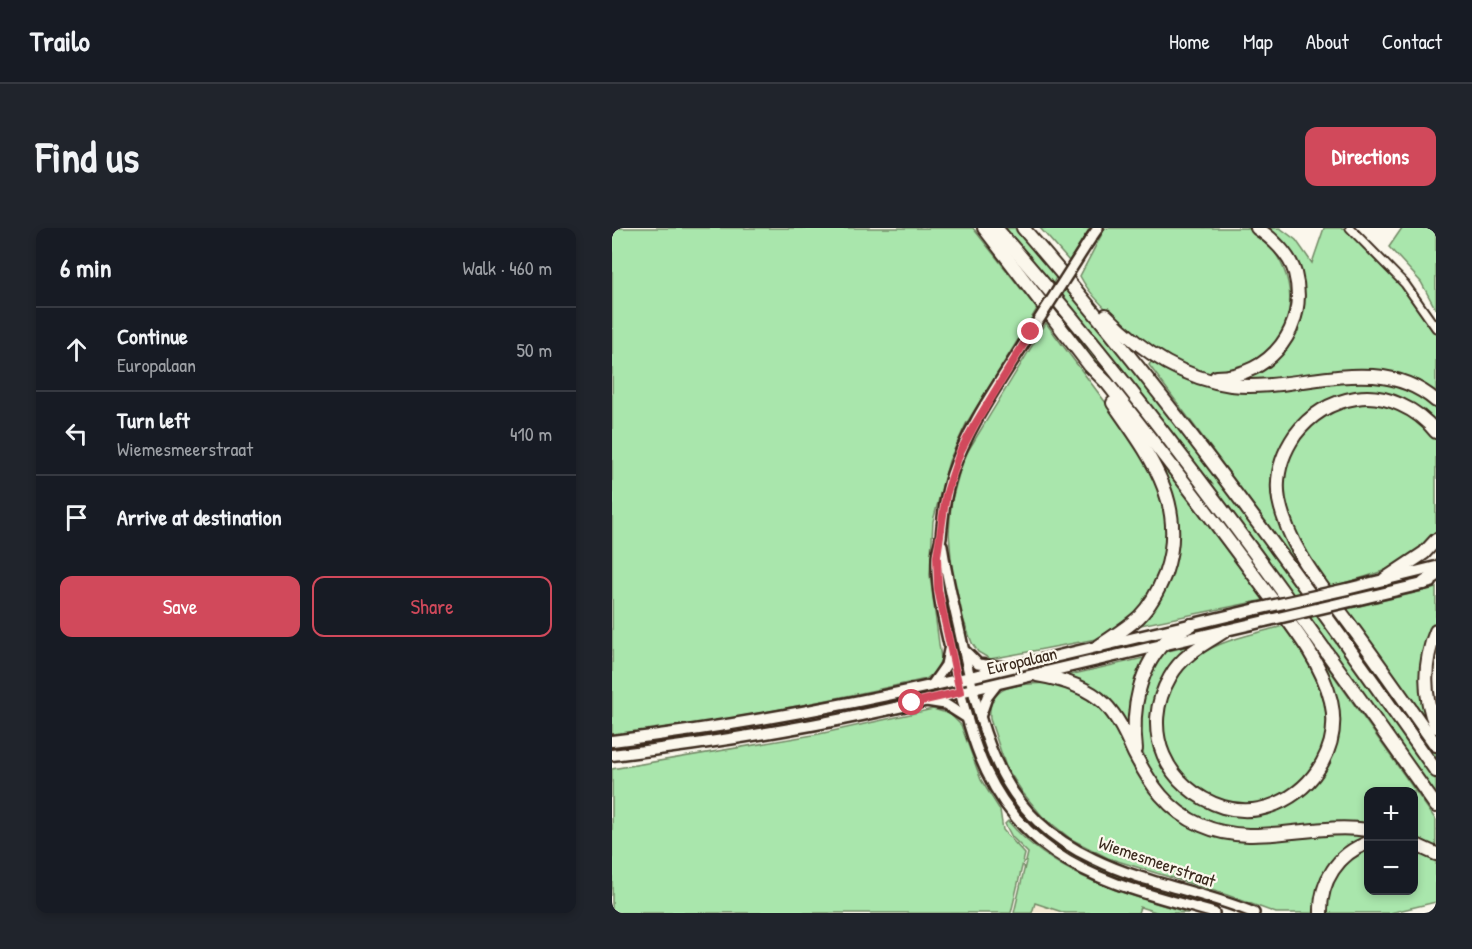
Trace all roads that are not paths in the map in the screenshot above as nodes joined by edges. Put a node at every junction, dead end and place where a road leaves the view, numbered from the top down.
1 (984, 228) edge
2 (996, 228) edge
3 (1023, 228) edge
4 (1098, 228) edge
5 (1257, 228) edge
6 (1350, 228) edge
7 (1074, 286) junction
8 (1436, 328) edge
9 (1090, 366) junction
10 (1200, 377) junction
11 (1436, 400) edge
12 (1436, 432) edge
13 (941, 539) junction
14 (1436, 540) edge
15 (1436, 567) edge
16 (1436, 575) edge
17 (1385, 579) junction
18 (1430, 582) edge
19 (1191, 625) junction
20 (1225, 631) junction
21 (1436, 631) edge
22 (1164, 645) junction
23 (1099, 646) junction
24 (950, 648) junction
25 (964, 650) junction
26 (1007, 668) junction
27 (1037, 675) junction
28 (970, 676) junction
29 (957, 680) junction
30 (997, 684) junction
31 (933, 685) junction
32 (973, 689) junction
33 (960, 692) junction
34 (923, 701) junction
35 (980, 717) junction
36 (967, 718) junction
37 (1436, 727) edge
38 (612, 741) edge
39 (1436, 745) edge
40 (612, 755) edge
41 (1137, 759) junction
42 (1436, 771) edge
43 (1436, 806) edge
44 (1364, 830) edge
45 (1364, 845) edge
46 (1418, 845) edge
47 (1436, 854) edge
48 (1214, 913) edge
49 (1254, 913) edge
50 (1321, 913) edge

1 - 9 highway
2 - 43 highway
3 - 7 highway
4 - 13 main road, Wiemesmeerstraat, bridge
5 - 10 highway
6 - 8 street
7 - 10 highway
7 - 42 highway
9 - 20 highway
9 - 23 highway
10 - 11 highway
12 - 39 highway
13 - 24 main road, Wiemesmeerstraat
13 - 25 main road, Wiemesmeerstraat
14 - 17 highway
15 - 17 main road, Europalaan
16 - 18 highway
17 - 19 main road, Europalaan, bridge
18 - 20 main road, Europalaan, bridge
19 - 22 highway
19 - 23 main road, Europalaan
20 - 22 main road, Europalaan
21 - 37 highway
22 - 27 main road, Europalaan
22 - 41 highway
23 - 26 main road, Europalaan
24 - 29 main road, Wiemesmeerstraat
24 - 31 main road
25 - 26 main road
25 - 28 main road, Wiemesmeerstraat
26 - 28 main road, Europalaan
27 - 30 main road, Europalaan
27 - 41 highway
28 - 29 main road, Europalaan
28 - 32 main road, Wiemesmeerstraat
29 - 31 main road, Europalaan
29 - 33 main road, Wiemesmeerstraat
30 - 32 main road, Europalaan
30 - 35 main road
31 - 38 main road, Europalaan
32 - 33 main road, Europalaan
32 - 35 main road, Wiemesmeerstraat
33 - 34 main road, Europalaan
33 - 36 main road, Wiemesmeerstraat
34 - 36 main road
34 - 40 main road, Europalaan
35 - 49 main road, Wiemesmeerstraat
36 - 48 main road, Wiemesmeerstraat
41 - 44 highway
45 - 50 highway
46 - 47 highway

